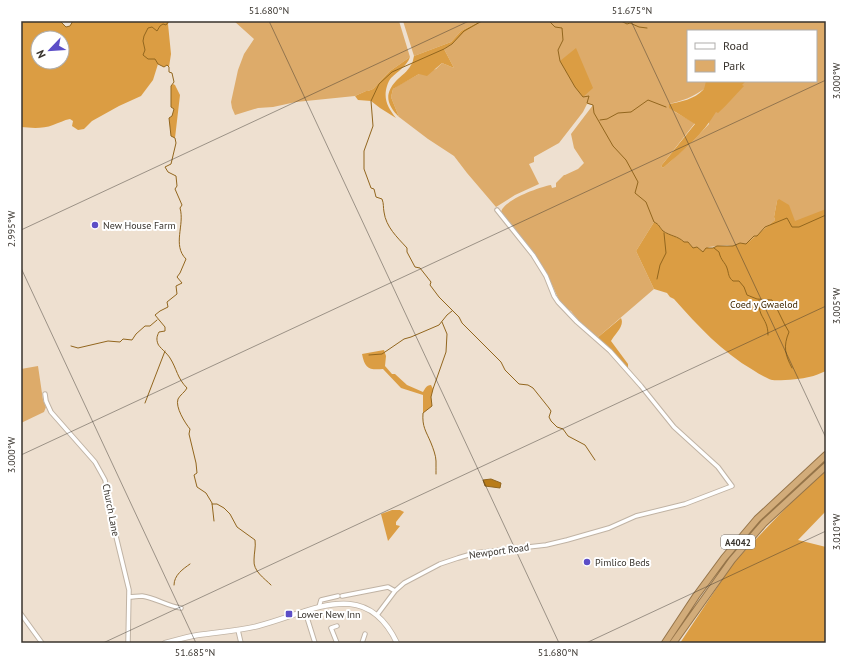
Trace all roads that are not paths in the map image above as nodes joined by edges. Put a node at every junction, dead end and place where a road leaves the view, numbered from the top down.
1 (497, 210) dead end
2 (45, 394) dead end
3 (826, 455) edge
4 (826, 466) edge
5 (395, 591) junction
6 (129, 597) junction
7 (319, 607) junction
8 (181, 608) dead end
9 (305, 611) junction
10 (21, 614) edge
11 (377, 615) junction
12 (338, 626) dead end
13 (238, 630) junction
14 (365, 634) dead end
15 (42, 643) edge
16 (128, 643) edge
17 (165, 643) edge
18 (241, 643) edge
19 (316, 643) edge
20 (337, 643) edge
21 (362, 643) edge
22 (397, 643) edge
23 (665, 643) edge
24 (673, 643) edge

1 - 5 street, Newport Road
2 - 6 street, Church Lane
3 - 23 highway, A4042
4 - 24 highway, A4042
5 - 7 street
5 - 11 street, Newport Road
6 - 8 street
6 - 16 street, Church Lane
7 - 9 street
7 - 11 street
9 - 13 street
9 - 19 street
10 - 15 street
11 - 22 street
12 - 20 street
13 - 17 street
13 - 18 street
14 - 21 street

